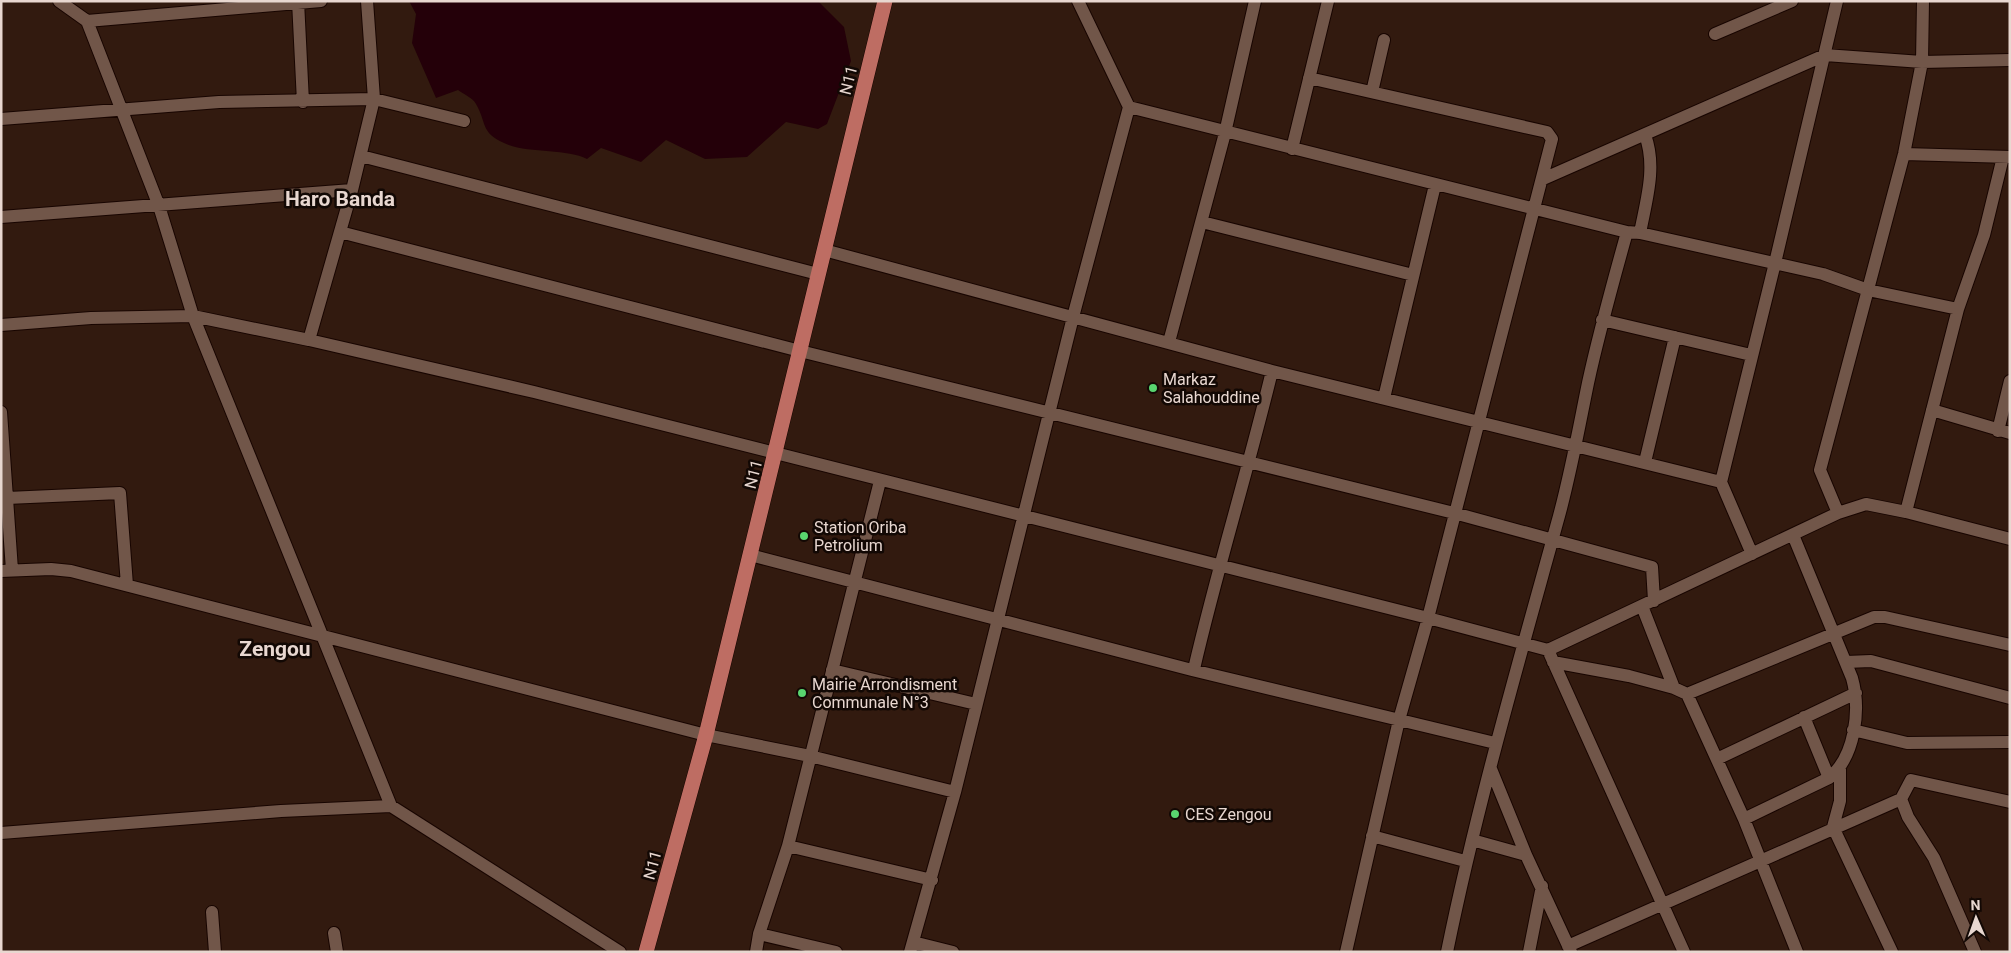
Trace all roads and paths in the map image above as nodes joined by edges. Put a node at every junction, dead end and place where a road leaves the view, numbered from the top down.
1 (322, 1) edge
2 (367, 1) edge
3 (885, 1) edge
4 (1078, 1) edge
5 (1255, 1) edge
6 (1328, 1) edge
7 (1792, 1) edge
8 (1837, 1) edge
9 (1923, 1) edge
10 (298, 2) edge
11 (66, 3) edge
12 (223, 5) edge
13 (87, 21) junction
14 (1715, 34) dead end
15 (1384, 40) dead end
16 (1825, 55) junction
17 (2010, 60) edge
18 (1922, 62) junction
19 (1309, 78) junction
20 (1372, 92) junction
21 (374, 99) junction
22 (303, 102) junction
23 (1129, 107) junction
24 (122, 110) junction
25 (1, 119) edge
26 (464, 121) dead end
27 (1225, 133) junction
28 (1645, 135) junction
29 (1292, 149) junction
30 (1904, 154) junction
31 (361, 156) junction
32 (2007, 157) edge
33 (1542, 179) junction
34 (1435, 185) junction
35 (352, 190) junction
36 (159, 206) junction
37 (1534, 210) junction
38 (1, 217) edge
39 (1202, 222) junction
40 (340, 232) junction
41 (1627, 232) junction
42 (1640, 233) junction
43 (824, 250) junction
44 (1776, 262) junction
45 (818, 274) junction
46 (1413, 275) junction
47 (1868, 290) junction
48 (1958, 310) junction
49 (192, 316) junction
50 (1073, 317) junction
51 (1602, 320) junction
52 (1, 325) edge
53 (1675, 337) junction
54 (309, 340) junction
55 (1169, 342) junction
56 (800, 351) junction
57 (1751, 355) junction
58 (1272, 371) junction
59 (2010, 381) edge
60 (1384, 398) junction
61 (1932, 410) junction
62 (1, 412) edge
63 (1050, 412) junction
64 (1479, 421) junction
65 (2004, 432) edge
66 (1575, 444) junction
67 (776, 453) junction
68 (1250, 462) junction
69 (1645, 462) junction
70 (880, 481) junction
71 (1721, 482) junction
72 (6, 498) junction
73 (1906, 512) junction
74 (1454, 513) junction
75 (1838, 513) junction
76 (1024, 517) junction
77 (1793, 535) junction
78 (2010, 539) edge
79 (1552, 541) junction
80 (1752, 554) junction
81 (750, 555) junction
82 (1219, 566) junction
83 (7, 570) edge
84 (854, 582) junction
85 (127, 585) junction
86 (1648, 604) junction
87 (997, 618) junction
88 (1428, 618) junction
89 (1832, 633) junction
90 (320, 635) junction
91 (1525, 644) junction
92 (2010, 646) edge
93 (1551, 656) junction
94 (1846, 662) junction
95 (1194, 669) junction
96 (832, 670) junction
97 (1674, 688) junction
98 (1856, 693) junction
99 (1688, 694) junction
100 (2010, 698) edge
101 (976, 704) junction
102 (1804, 716) junction
103 (1399, 720) junction
104 (1853, 730) junction
105 (706, 735) junction
106 (2010, 742) edge
107 (1495, 743) junction
108 (810, 756) junction
109 (1717, 759) junction
110 (1490, 769) junction
111 (1840, 770) junction
112 (1829, 778) junction
113 (955, 792) junction
114 (1901, 799) junction
115 (2010, 802) edge
116 (391, 806) junction
117 (1744, 819) junction
118 (1834, 828) junction
119 (1, 834) edge
120 (1372, 836) junction
121 (1472, 840) junction
122 (788, 846) junction
123 (1526, 855) junction
124 (1760, 860) junction
125 (1465, 861) junction
126 (932, 880) junction
127 (1542, 886) junction
128 (1663, 904) junction
129 (212, 912) dead end
130 (334, 933) dead end
131 (760, 934) junction
132 (912, 947) edge
133 (1569, 949) edge
134 (215, 952) edge
135 (337, 952) edge
136 (620, 952) edge
137 (646, 952) edge
138 (756, 952) edge
139 (836, 952) edge
140 (953, 952) edge
141 (1346, 952) edge
142 (1447, 952) edge
143 (1529, 952) edge
144 (1684, 952) edge
145 (1798, 952) edge
146 (1892, 952) edge
147 (1975, 952) edge

1 - 10 street
2 - 21 street
3 - 43 main road, N11
4 - 23 street
5 - 27 street
6 - 19 street
7 - 14 street
8 - 16 street
9 - 18 street
10 - 12 street
10 - 22 street
11 - 13 street
12 - 13 street
13 - 24 street
15 - 20 street
16 - 18 street
16 - 28 street
16 - 44 street
17 - 18 street
18 - 30 street
19 - 20 street
19 - 29 street
20 - 33 street
21 - 22 street
21 - 26 street
21 - 31 street
22 - 24 street
23 - 27 street
23 - 50 street
24 - 25 street
24 - 36 street
27 - 29 street
27 - 39 street
28 - 33 street
28 - 42 street
29 - 34 street
30 - 32 street
30 - 47 street
31 - 35 street
31 - 45 street
32 - 48 street
33 - 37 street
34 - 37 street
34 - 46 street
35 - 36 street
35 - 40 street
36 - 38 street
36 - 49 street
37 - 41 street
37 - 64 street
39 - 46 street
39 - 55 street
40 - 54 street
40 - 56 street
41 - 42 street
41 - 51 street
42 - 44 street
43 - 45 main road, N11
43 - 50 street
44 - 47 street
44 - 57 street
45 - 56 main road, N11
46 - 60 street
47 - 48 street
47 - 75 street
48 - 61 street
49 - 52 street
49 - 54 street
49 - 90 street
50 - 55 street
50 - 63 street
51 - 53 street
51 - 66 street
53 - 57 street
53 - 69 street
54 - 67 street
55 - 58 street
56 - 63 street
56 - 67 main road, N11
57 - 71 street
58 - 60 street
58 - 68 street
59 - 65 street
60 - 64 street
61 - 65 street
61 - 73 street
62 - 72 street
63 - 68 street
63 - 76 street
64 - 66 street
64 - 74 street
66 - 69 street
66 - 79 street
67 - 70 street
67 - 81 main road, N11
68 - 74 street
68 - 82 street
69 - 71 street
70 - 76 street
70 - 84 street
71 - 80 street
72 - 83 street
72 - 85 street
73 - 75 street
73 - 78 street
74 - 79 street
74 - 88 street
75 - 77 street
76 - 82 street
76 - 87 street
77 - 80 street
77 - 89 street
79 - 86 street
79 - 91 street
80 - 86 street
81 - 84 street
81 - 105 main road, N11
82 - 88 street
82 - 95 street
83 - 85 street
84 - 87 street
84 - 96 street
85 - 90 street
86 - 93 street
86 - 97 street
87 - 95 street
87 - 101 street
88 - 91 street
88 - 103 street
89 - 92 street
89 - 94 street
89 - 99 street
90 - 105 street
90 - 116 street
91 - 93 street
91 - 107 street
93 - 97 street
93 - 128 street
94 - 98 street
94 - 100 street
95 - 103 street
96 - 101 street
96 - 108 street
97 - 99 street
98 - 102 street
98 - 104 street
99 - 109 street
101 - 113 street
102 - 109 street
102 - 112 street
103 - 107 street
103 - 120 street
104 - 106 street
104 - 111 street
105 - 108 street
105 - 137 main road, N11
107 - 110 street
108 - 113 street
108 - 122 street
109 - 117 street
110 - 121 street
110 - 123 street
111 - 112 street
111 - 118 street
112 - 117 street
113 - 126 street
114 - 115 street
114 - 118 street
114 - 147 street
116 - 119 street
116 - 136 street
117 - 124 street
118 - 124 street
118 - 146 street
120 - 125 street
120 - 141 street
121 - 123 street
121 - 125 street
122 - 126 street
122 - 131 street
123 - 127 street
124 - 128 street
124 - 145 street
125 - 142 street
126 - 132 street
127 - 133 street
127 - 143 street
128 - 133 street
128 - 144 street
129 - 134 street
130 - 135 street
131 - 138 street
131 - 139 street
132 - 140 street

